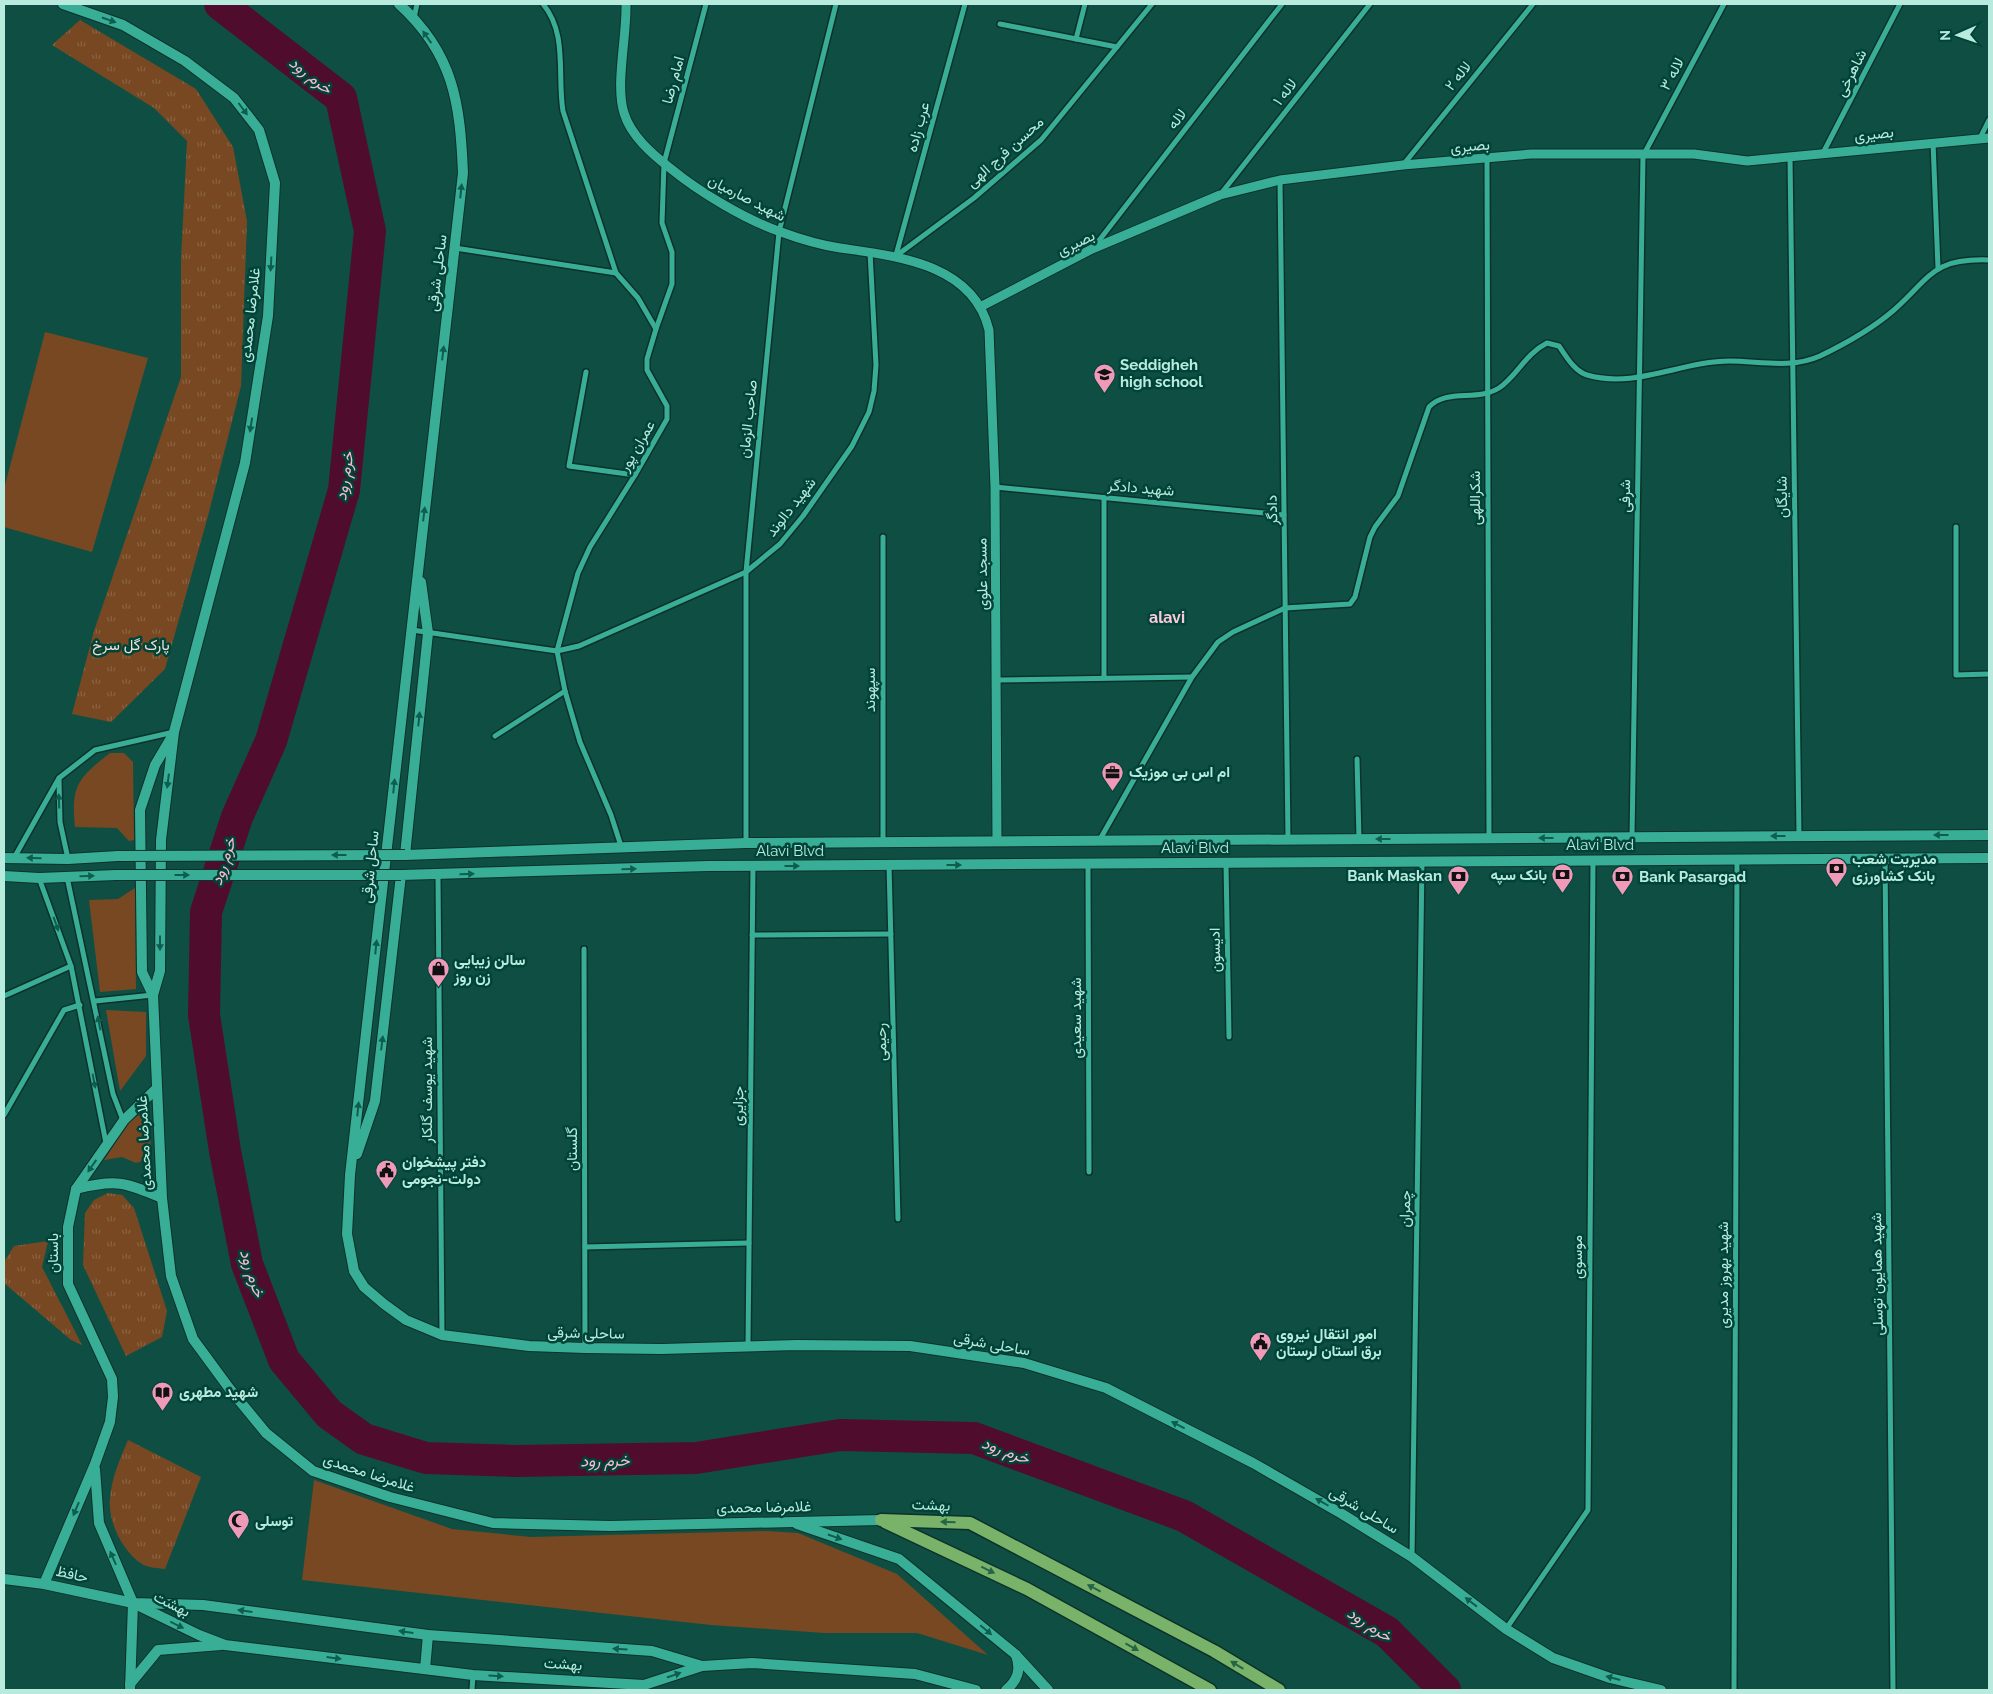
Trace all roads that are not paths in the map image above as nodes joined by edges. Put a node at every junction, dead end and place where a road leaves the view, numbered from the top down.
1 (63, 4) edge
2 (399, 4) edge
3 (416, 4) edge
4 (543, 4) edge
5 (626, 4) edge
6 (706, 4) edge
7 (836, 4) edge
8 (965, 4) edge
9 (1085, 4) edge
10 (1152, 4) edge
11 (1282, 4) edge
12 (1370, 4) edge
13 (1533, 4) edge
14 (1724, 4) edge
15 (1900, 4) edge
16 (414, 18) junction
17 (1000, 24) dead end
18 (1076, 39) junction
19 (1117, 47) junction
20 (1989, 120) edge
21 (1980, 138) junction
22 (1989, 138) edge
23 (1934, 142) junction
24 (1823, 154) junction
25 (1642, 156) junction
26 (1790, 157) junction
27 (1487, 158) junction
28 (664, 163) junction
29 (1403, 165) junction
30 (1280, 180) junction
31 (1220, 195) junction
32 (779, 232) junction
33 (455, 248) junction
34 (1092, 249) junction
35 (870, 251) junction
36 (896, 256) junction
37 (1989, 260) edge
38 (1938, 268) junction
39 (616, 273) junction
40 (980, 307) junction
41 (656, 329) junction
42 (1793, 363) junction
43 (586, 372) dead end
44 (1639, 378) junction
45 (1488, 392) junction
46 (635, 475) junction
47 (995, 487) junction
48 (1104, 498) junction
49 (1284, 515) junction
50 (1956, 527) dead end
51 (883, 537) dead end
52 (418, 563) junction
53 (746, 572) junction
54 (1285, 608) junction
55 (411, 630) junction
56 (428, 633) junction
57 (558, 651) junction
58 (1989, 674) edge
59 (1192, 677) junction
60 (1104, 678) junction
61 (997, 680) junction
62 (565, 692) junction
63 (174, 732) junction
64 (495, 736) dead end
65 (1357, 760) dead end
66 (59, 778) junction
67 (1989, 835) edge
68 (1799, 836) junction
69 (1632, 837) junction
70 (1488, 838) junction
71 (1359, 839) junction
72 (1288, 840) junction
73 (998, 841) junction
74 (1099, 841) junction
75 (883, 842) junction
76 (746, 843) junction
77 (621, 846) junction
78 (405, 855) junction
79 (9, 858) edge
80 (1885, 858) junction
81 (1989, 858) edge
82 (68, 859) junction
83 (1593, 860) junction
84 (1737, 860) junction
85 (1422, 862) junction
86 (1226, 863) junction
87 (1088, 864) junction
88 (890, 865) junction
89 (753, 866) junction
90 (401, 875) junction
91 (438, 875) junction
92 (4, 876) edge
93 (67, 876) junction
94 (39, 878) junction
95 (891, 934) junction
96 (752, 935) junction
97 (584, 949) dead end
98 (71, 966) junction
99 (153, 995) junction
100 (4, 996) edge
101 (95, 1001) junction
102 (80, 1004) junction
103 (1229, 1037) dead end
104 (156, 1089) junction
105 (4, 1115) edge
106 (124, 1120) junction
107 (107, 1145) junction
108 (1089, 1172) dead end
109 (350, 1175) junction
110 (76, 1189) junction
111 (162, 1198) junction
112 (898, 1219) dead end
113 (749, 1244) junction
114 (585, 1247) junction
115 (442, 1335) junction
116 (748, 1345) junction
117 (585, 1348) junction
118 (95, 1464) junction
119 (881, 1520) junction
120 (789, 1521) junction
121 (1412, 1557) junction
122 (4, 1579) edge
123 (44, 1584) junction
124 (133, 1602) junction
125 (1506, 1629) junction
126 (428, 1636) junction
127 (225, 1645) junction
128 (1016, 1654) junction
129 (702, 1666) junction
130 (425, 1669) junction
131 (473, 1675) junction
132 (130, 1687) edge
133 (472, 1690) edge
134 (976, 1690) edge
135 (1006, 1690) edge
136 (1048, 1690) edge
137 (1210, 1690) edge
138 (1279, 1690) edge
139 (1661, 1690) edge
140 (1734, 1690) edge
141 (1893, 1690) edge

1 -> 63 main road, غلامرضا محمدی
2 - 16 main road, ساحلی شرقی
3 - 16 street
4 - 39 street
5 - 28 street, شهید صارمیان
6 - 28 street, امام رضا
7 - 32 street, صاحب الزمان
8 - 36 street, عرب زاده
9 - 18 street
10 - 19 street, محسن فرج الهی
11 - 34 street, لاله
12 - 31 street, لاله ۱
13 - 29 street, لاله ۲
14 - 25 street, لاله ۳
15 - 24 street, شاهرخی
33 -> 16 main road, ساحلی شرقی
17 - 18 street
18 - 19 street
19 - 36 street, محسن فرج الهی
20 - 21 street
21 - 22 street, بصیری
21 - 23 street, بصیری
23 - 24 street, بصیری
23 - 38 street
24 - 26 street, بصیری
25 - 26 street, بصیری
25 - 27 street, بصیری
25 - 44 street, شرفی
26 - 42 street, شایگان
27 - 29 street, بصیری
27 - 45 street, شکراللهی
28 - 32 street, شهید صارمیان
28 - 41 street, امام رضا
29 - 30 street, بصیری
30 - 31 street, بصیری
30 - 49 street, دادگر
31 - 34 street, بصیری
32 - 35 street, شهید صارمیان
32 - 53 street, صاحب الزمان
33 - 39 street
52 -> 33 main road, ساحلی شرقی
34 - 40 street, بصیری
35 - 36 street, شهید صارمیان
35 - 53 street, شهید دالوند
36 - 40 street, شهید صارمیان
37 - 38 street
38 - 42 street
39 - 41 street
40 - 47 street, مسجد علوی
41 - 46 street, عمران پور
42 - 44 street
42 - 68 street, شایگان
43 - 46 street
44 - 45 street
44 - 69 street, شرفی
45 - 54 street
45 - 70 street, شکراللهی
46 - 57 street, عمران پور
47 - 48 street, شهید دادگر
47 - 61 street, مسجد علوی
48 - 49 street, شهید دادگر
48 - 60 street
49 - 54 street, دادگر
50 - 58 street
51 - 75 street, سپهوند
52 - 55 main road, ساحل شرقی
52 - 56 main road
53 - 57 street, شهید دالوند
53 - 76 street, صاحب الزمان
54 - 59 street
54 - 72 street, دادگر
55 - 56 street
109 -> 55 main road, ساحل شرقی
56 - 57 street
78 -> 56 main road
57 - 62 street, عمران پور
59 - 60 street
59 - 74 street
60 - 61 street
61 - 73 street, مسجد علوی
62 - 64 street
62 - 77 street, عمران پور
63 - 66 street
63 -> 99 main road, غلامرضا محمدی
63 - 99 main road, غلامرضا محمدی
65 - 71 street
66 - 79 street
82 -> 66 street
67 -> 68 main road, Alavi Blvd
68 -> 69 main road, Alavi Blvd
69 -> 70 main road, Alavi Blvd
70 -> 71 main road, Alavi Blvd
71 - 72 main road, Alavi Blvd
72 - 74 main road, Alavi Blvd
73 - 74 main road, Alavi Blvd
73 - 75 main road, Alavi Blvd
75 - 76 main road, Alavi Blvd
76 - 77 main road, Alavi Blvd
77 - 78 main road, Alavi Blvd
78 -> 82 main road, Alavi Blvd, bridge
82 -> 79 main road, Alavi Blvd
80 - 81 main road, Alavi Blvd
80 - 84 main road, Alavi Blvd
80 - 141 street, شهید همایون توسلی
83 - 84 main road, Alavi Blvd
83 - 85 main road, Alavi Blvd
83 - 125 street, موسوی
84 - 140 street, شهید بهروز مدیری
85 - 86 main road, Alavi Blvd
85 - 121 street, چمران
86 - 87 main road, Alavi Blvd
86 - 103 street, ادیسون
88 -> 87 main road, Alavi Blvd
87 - 108 street, شهید سعیدی
89 -> 88 main road, Alavi Blvd
88 - 95 street, رحیمی
91 -> 89 main road, Alavi Blvd
89 - 96 street, جزایری
90 - 91 main road, Alavi Blvd
93 -> 90 main road, Alavi Blvd, bridge
109 -> 90 main road
91 - 115 street, شهید یوسف گلکار
92 - 94 main road, Alavi Blvd
93 - 94 main road, Alavi Blvd
93 - 101 street
94 -> 98 street
95 - 96 street
95 - 112 street, رحیمی
96 - 113 street, جزایری
97 - 114 street, گلستان
98 - 100 street
98 - 102 street
99 - 101 street
99 - 104 main road, غلامرضا محمدی
106 -> 101 street
102 - 105 street
102 -> 107 street
104 - 106 main road, باستان
104 - 111 main road, غلامرضا محمدی
106 - 107 main road, باستان
107 -> 110 main road, باستان
109 - 115 main road, ساحلی شرقی
110 - 111 main road
110 - 118 main road, باستان
111 - 120 main road, غلامرضا محمدی
113 - 114 street
113 - 116 street, جزایری
114 - 117 street, گلستان
115 - 117 main road, ساحلی شرقی
116 - 117 main road, ساحلی شرقی
121 -> 116 main road, ساحلی شرقی
118 -> 123 main road, باستان
124 -> 118 main road, باستان
119 - 120 main road, غلامرضا محمدی
119 -> 137 main road, بهشت
138 -> 119 main road, بهشت
120 -> 128 main road
125 -> 121 main road, ساحلی شرقی
122 - 123 main road, حافظ
123 - 124 main road, حافظ
126 -> 124 main road, بهشت
124 -> 127 main road, بهشت
124 - 132 main road
139 -> 125 main road, ساحلی شرقی
129 -> 126 main road, بهشت
126 - 130 main road
127 -> 130 main road, بهشت
127 - 132 main road
128 - 135 main road
128 - 136 main road
131 -> 129 main road, بهشت
129 - 134 main road, بهشت
130 - 131 main road, بهشت
131 - 133 street

